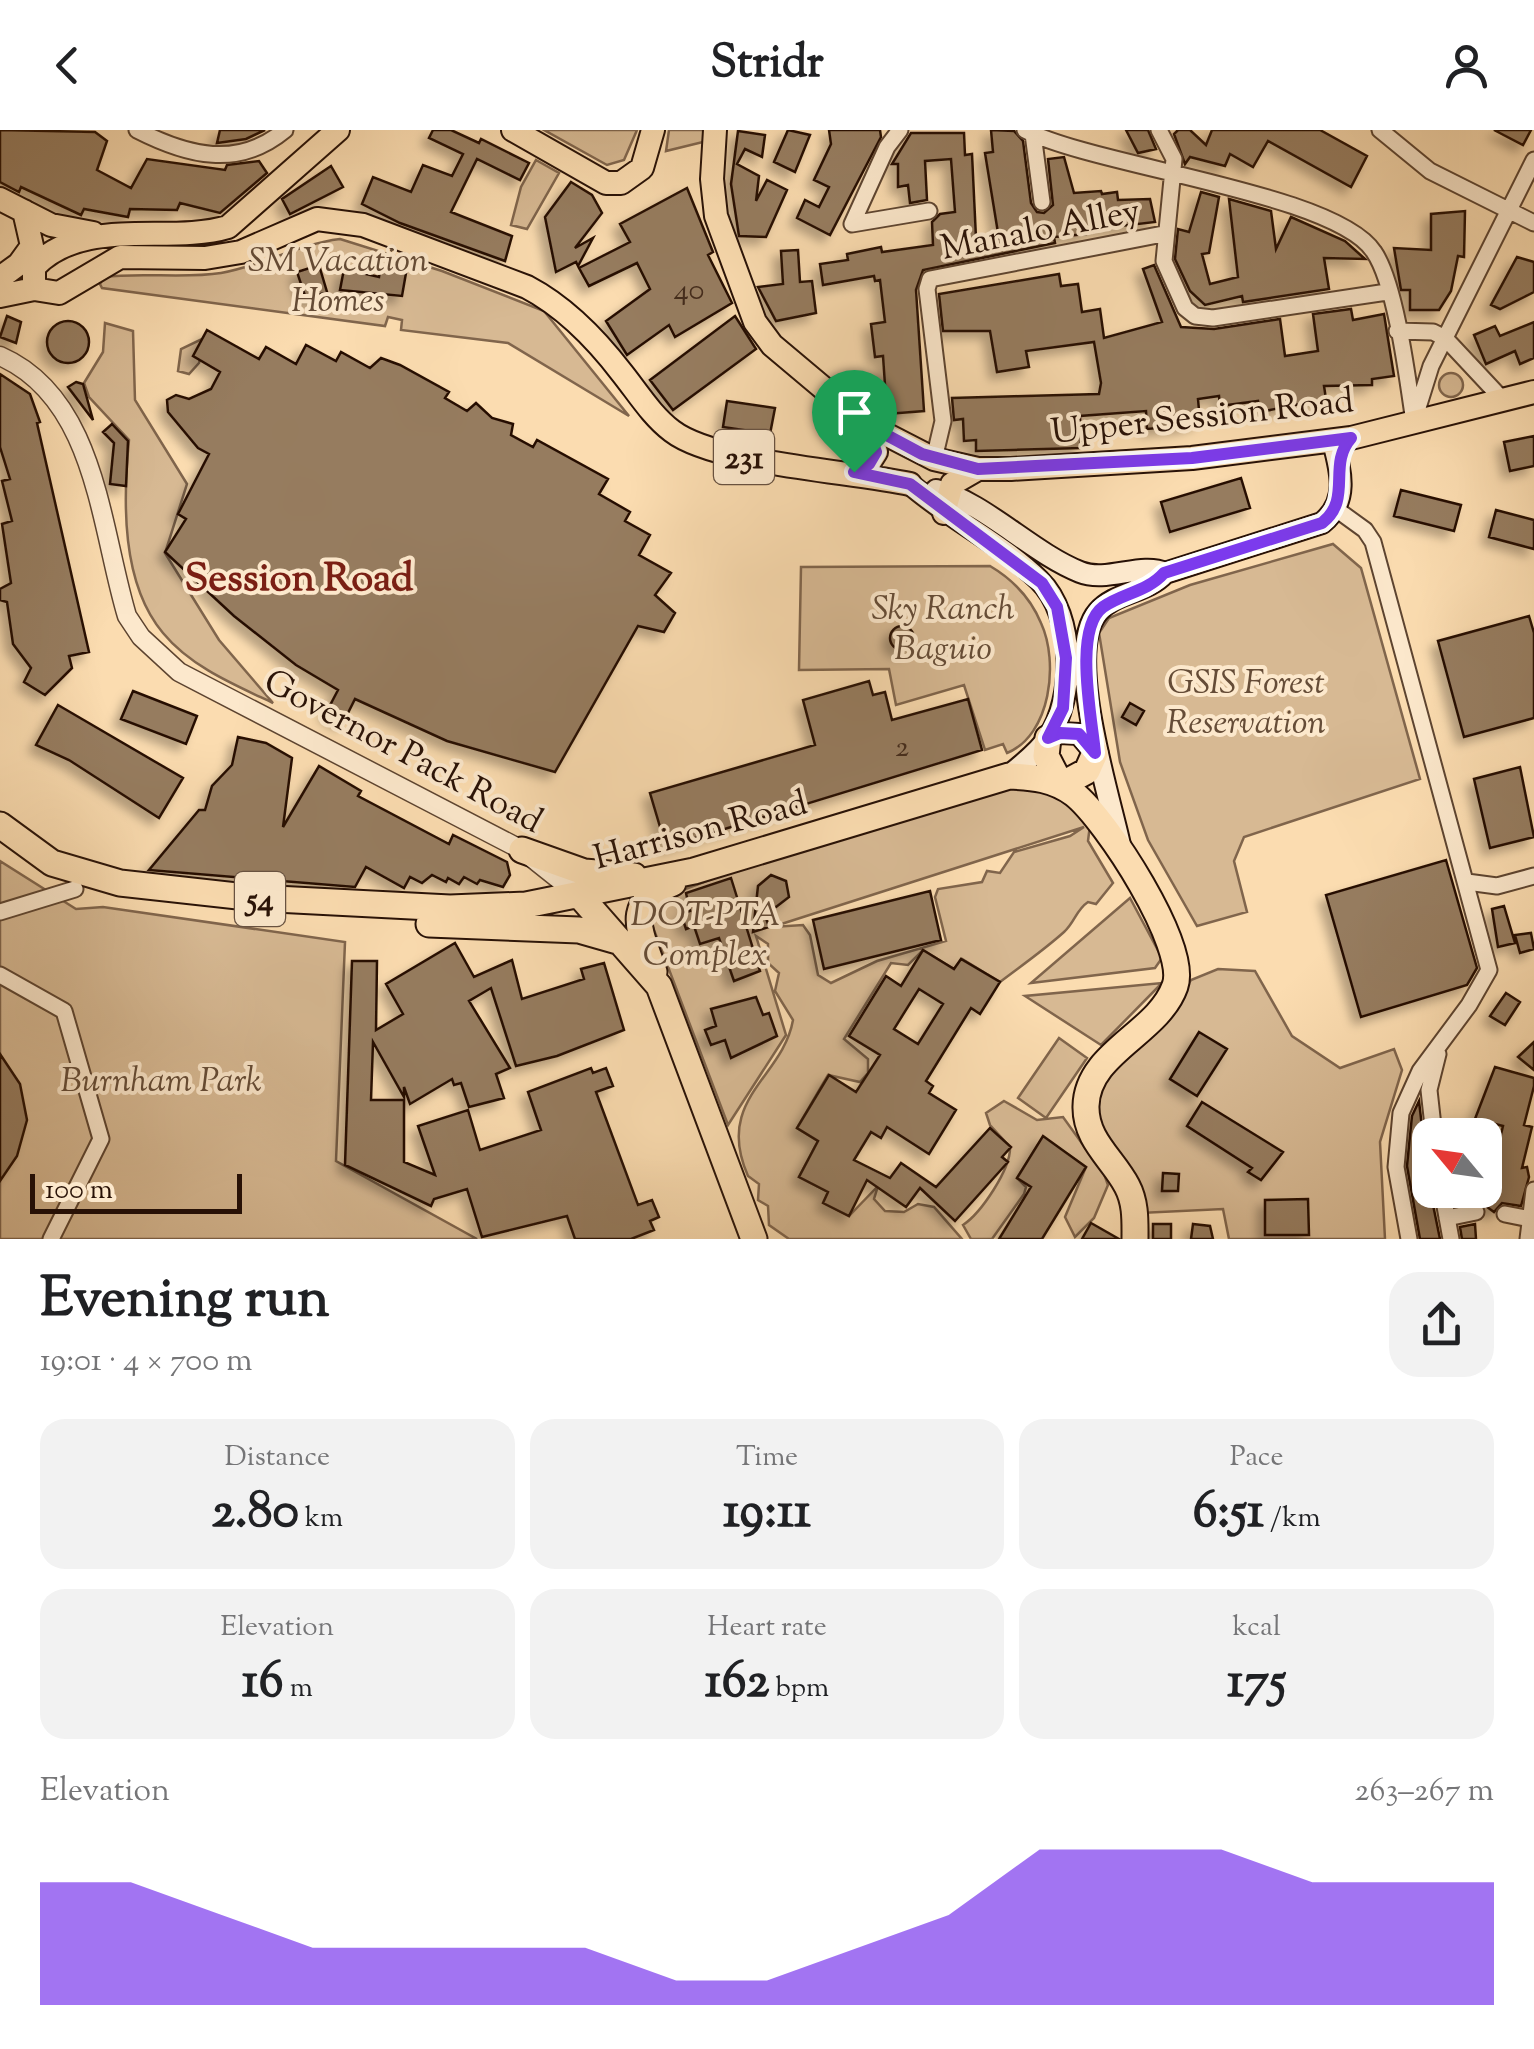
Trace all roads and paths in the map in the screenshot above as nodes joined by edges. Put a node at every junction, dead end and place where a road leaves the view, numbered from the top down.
1 (137, 130) edge
2 (284, 130) edge
3 (338, 130) edge
4 (514, 130) edge
5 (653, 130) edge
6 (715, 130) edge
7 (900, 130) edge
8 (1159, 130) edge
9 (1380, 130) edge
10 (1029, 132) edge
11 (1534, 160) edge
12 (1174, 174) junction
13 (0, 199) edge
14 (1042, 202) dead end
15 (24, 210) junction
16 (929, 211) dead end
17 (1509, 212) junction
18 (1534, 223) edge
19 (1163, 234) junction
20 (111, 248) junction
21 (0, 278) edge
22 (34, 290) junction
23 (1388, 292) junction
24 (0, 296) edge
25 (1397, 331) junction
26 (1444, 338) junction
27 (0, 356) edge
28 (1534, 392) edge
29 (1504, 400) junction
30 (1414, 422) junction
31 (866, 424) junction
32 (1341, 447) junction
33 (934, 458) junction
34 (978, 469) junction
35 (854, 472) junction
36 (910, 484) joint
37 (945, 503) junction
38 (1336, 509) junction
39 (1068, 566) junction
40 (1164, 573) junction
41 (1054, 599) junction
42 (1093, 619) junction
43 (1061, 622) junction
44 (1048, 738) junction
45 (1095, 753) junction
46 (1009, 776) junction
47 (1061, 785) junction
48 (0, 825) edge
49 (0, 843) edge
50 (532, 856) junction
51 (1122, 856) junction
52 (726, 862) junction
53 (576, 870) junction
54 (694, 871) junction
55 (1534, 876) edge
56 (1467, 882) junction
57 (75, 889) junction
58 (581, 897) junction
59 (536, 905) junction
60 (0, 912) edge
61 (553, 929) junction
62 (622, 942) junction
63 (0, 974) edge
64 (658, 986) junction
65 (1443, 1036) junction
66 (1432, 1118) edge
67 (1534, 1190) edge
68 (1445, 1208) edge
69 (1476, 1212) dead end
70 (1505, 1214) dead end
71 (1447, 1218) junction
72 (1530, 1219) junction
73 (754, 1234) edge
74 (51, 1239) edge
75 (1134, 1239) edge
76 (1409, 1239) edge
77 (1452, 1239) edge
78 (1528, 1239) edge

1 - 2 street
3 - 20 main road
4 - 5 main road
6 - 31 main road, Upper Session Road
7 - 16 street
8 - 12 street
9 - 17 street
10 - 12 street
10 - 14 street
11 - 17 street
12 - 19 street
12 - 23 street
13 - 15 main road
15 - 20 main road
15 - 21 main road
17 - 18 street
17 - 26 street
19 - 23 street
19 - 33 street, Manalo Alley
20 - 22 main road
20 - 22 main road
20 - 35 main road, 231
22 - 24 main road
23 - 25 street
25 - 26 street
25 - 30 street
26 - 29 street
26 - 30 street
27 - 50 street, Governor Pack Road
28 - 29 main road, Upper Session Road
29 - 30 main road, Upper Session Road
30 - 32 main road, Upper Session Road
31 - 33 main road, Upper Session Road
31 - 35 main road
32 - 34 main road, Upper Session Road
32 - 38 main road
33 - 34 main road, Upper Session Road
34 - 37 main road
35 - 36 main road, 231
36 - 37 main road
37 - 39 main road
37 - 41 main road
38 - 40 main road
38 - 56 street
39 - 40 main road
39 - 41 main road
40 - 42 main road
41 - 43 main road
42 - 43 main road
42 - 45 main road
43 - 44 main road
44 - 45 main road
44 - 46 main road
44 - 47 highway
45 - 47 highway
45 - 51 main road
46 - 47 highway
46 - 52 highway, Harrison Road
47 - 51 highway
48 - 59 highway, Harrison Road / 54
49 - 57 highway, 54
50 - 53 highway
50 - 58 street, Governor Pack Road
50 - 59 highway
51 - 75 highway
52 - 54 highway, Harrison Road
52 - 64 highway
53 - 54 highway
53 - 58 highway
54 - 58 highway, Harrison Road
55 - 56 street
56 - 65 street
57 - 60 street
57 - 61 highway, 54
58 - 59 highway, Harrison Road / 54
58 - 61 highway
58 - 62 highway, Governor Pack Road
61 - 62 highway, 54
62 - 64 highway, Governor Pack Road
63 - 74 street
64 - 73 highway, Governor Pack Road
65 - 66 street
65 - 76 street
67 - 72 street
68 - 71 street
69 - 71 street
70 - 72 street
71 - 77 street
72 - 78 street

